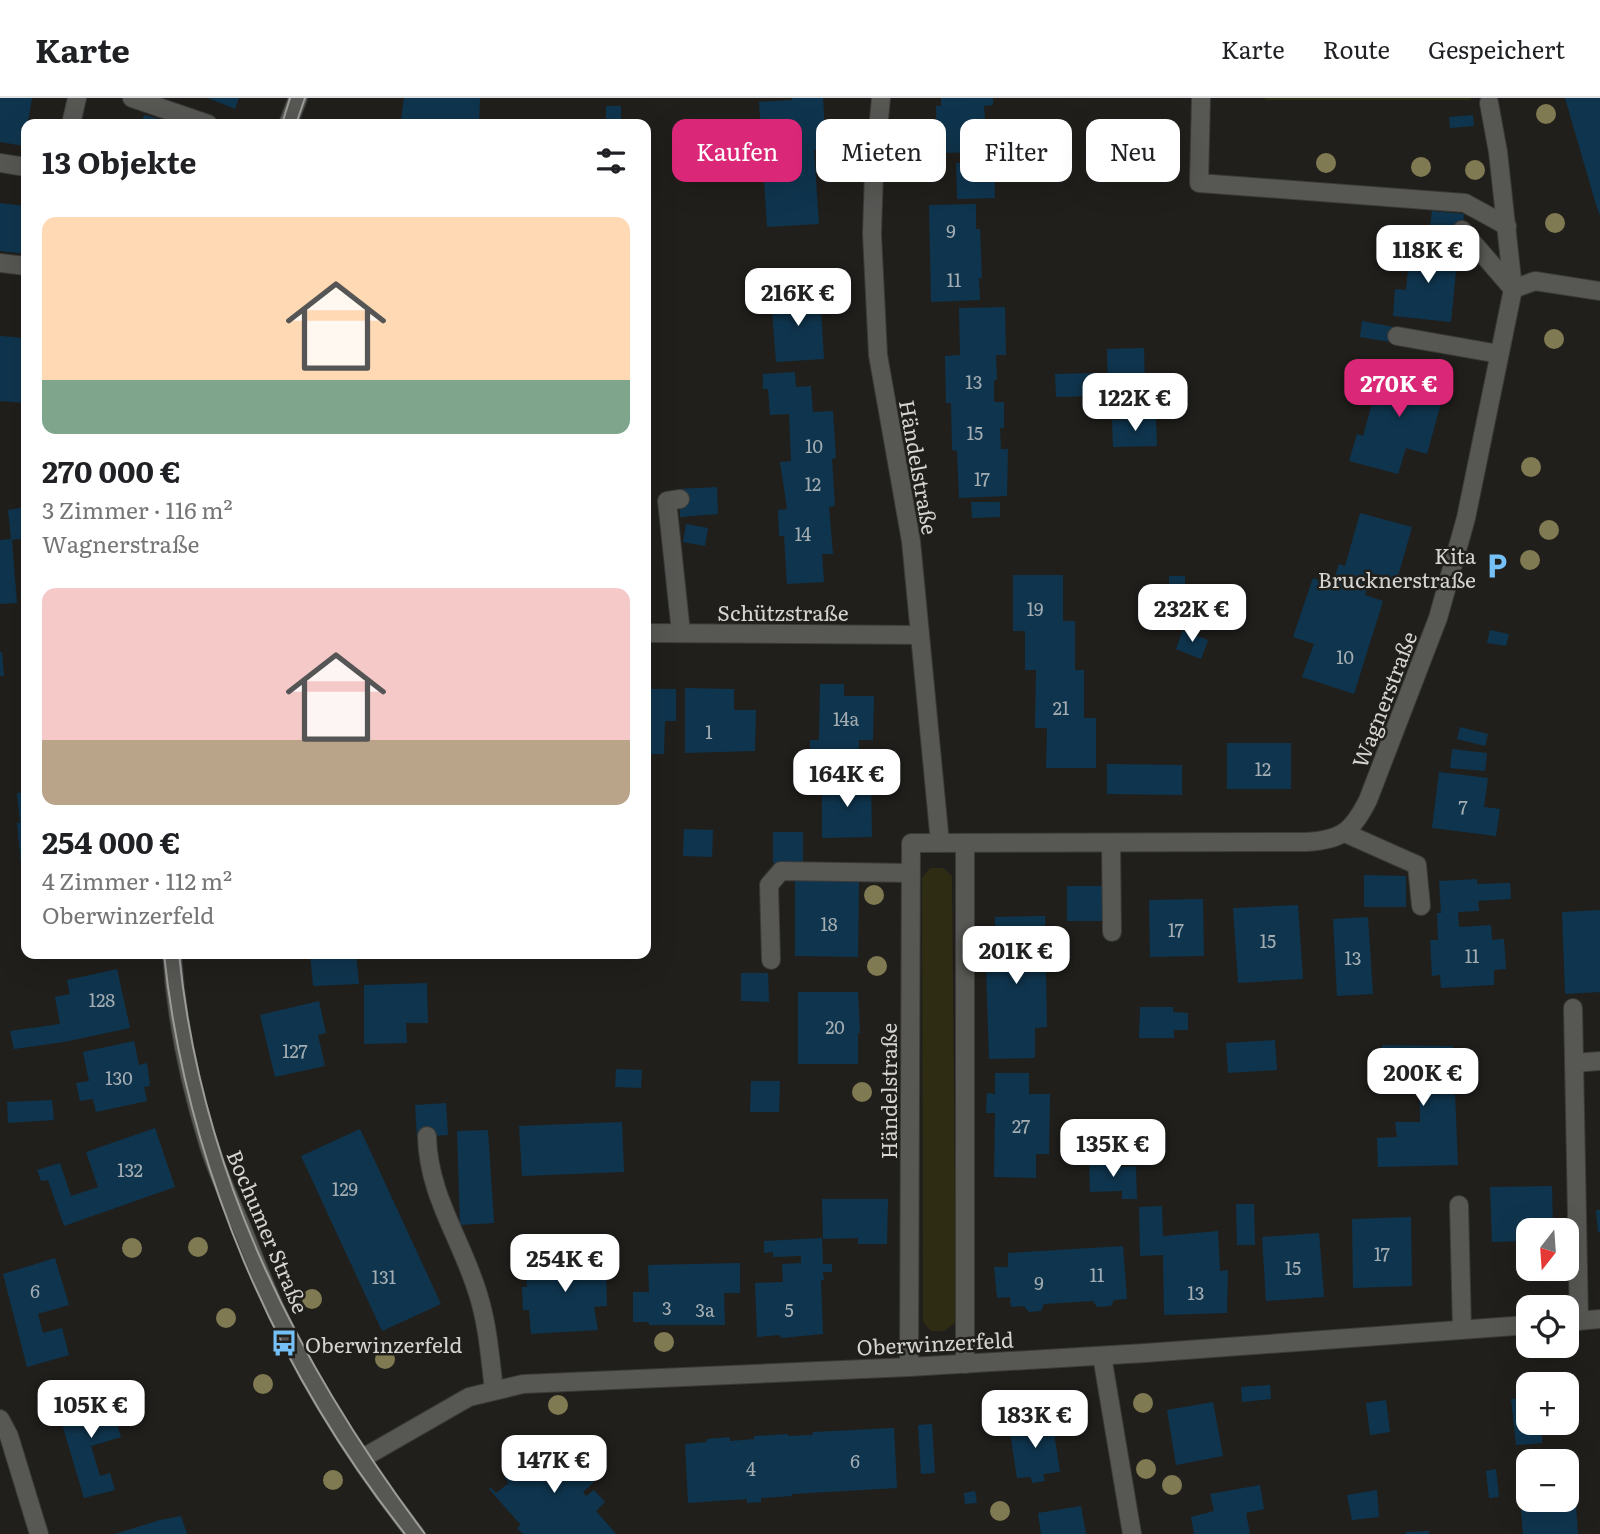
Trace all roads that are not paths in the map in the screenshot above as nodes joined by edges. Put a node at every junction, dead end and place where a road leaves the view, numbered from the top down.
1 (77, 98) edge
2 (132, 98) edge
3 (298, 98) edge
4 (881, 98) edge
5 (1201, 98) edge
6 (1489, 103) dead end
7 (72, 119) edge
8 (193, 119) edge
9 (290, 119) edge
10 (0, 163) edge
11 (21, 166) edge
12 (1507, 226) junction
13 (1462, 230) dead end
14 (0, 263) edge
15 (21, 265) edge
16 (1513, 289) junction
17 (1600, 291) edge
18 (1397, 336) dead end
19 (1499, 354) junction
20 (680, 499) dead end
21 (651, 633) edge
22 (681, 634) junction
23 (920, 635) junction
24 (1345, 833) junction
25 (940, 843) junction
26 (965, 843) junction
27 (1111, 843) junction
28 (910, 873) junction
29 (1421, 906) dead end
30 (1112, 932) dead end
31 (173, 959) edge
32 (771, 960) dead end
33 (1573, 1008) dead end
34 (1600, 1061) edge
35 (1574, 1063) junction
36 (427, 1136) dead end
37 (1459, 1205) dead end
38 (1572, 1295) edge
39 (1600, 1321) edge
40 (1579, 1322) edge
41 (1516, 1326) edge
42 (1462, 1329) junction
43 (1101, 1356) junction
44 (965, 1364) junction
45 (909, 1367) junction
46 (494, 1390) junction
47 (0, 1419) edge
48 (361, 1459) junction
49 (39, 1534) edge
50 (415, 1534) edge
51 (1132, 1534) edge

1 - 7 street
2 - 8 street
3 - 9 street
4 - 23 street, Händelstraße
5 - 12 street
6 - 12 street, Wagnerstraße
10 - 11 street
12 - 16 street, Wagnerstraße
13 - 16 street
14 - 15 street
16 - 17 street
16 - 19 street, Wagnerstraße
18 - 19 street
19 - 24 street, Wagnerstraße
20 - 22 street
21 - 22 street, Schützstraße
22 - 23 street, Schützstraße
23 - 25 street, Händelstraße
24 - 27 street
24 - 29 street
25 - 26 street, Händelstraße
25 - 28 street, Händelstraße
26 - 27 street
26 - 44 street
27 - 30 street
28 - 32 street
28 - 45 street, Händelstraße
31 - 48 street, Bochumer Straße
33 - 35 street
34 - 35 street
35 - 38 street
36 - 46 street
37 - 42 street
39 - 40 street
41 - 42 street, Oberwinzerfeld
42 - 43 street, Oberwinzerfeld
43 - 44 street, Oberwinzerfeld
43 - 51 street
44 - 45 street, Oberwinzerfeld
45 - 46 street, Oberwinzerfeld
46 - 48 street, Oberwinzerfeld
47 - 49 street
48 - 50 street, Bochumer Straße

